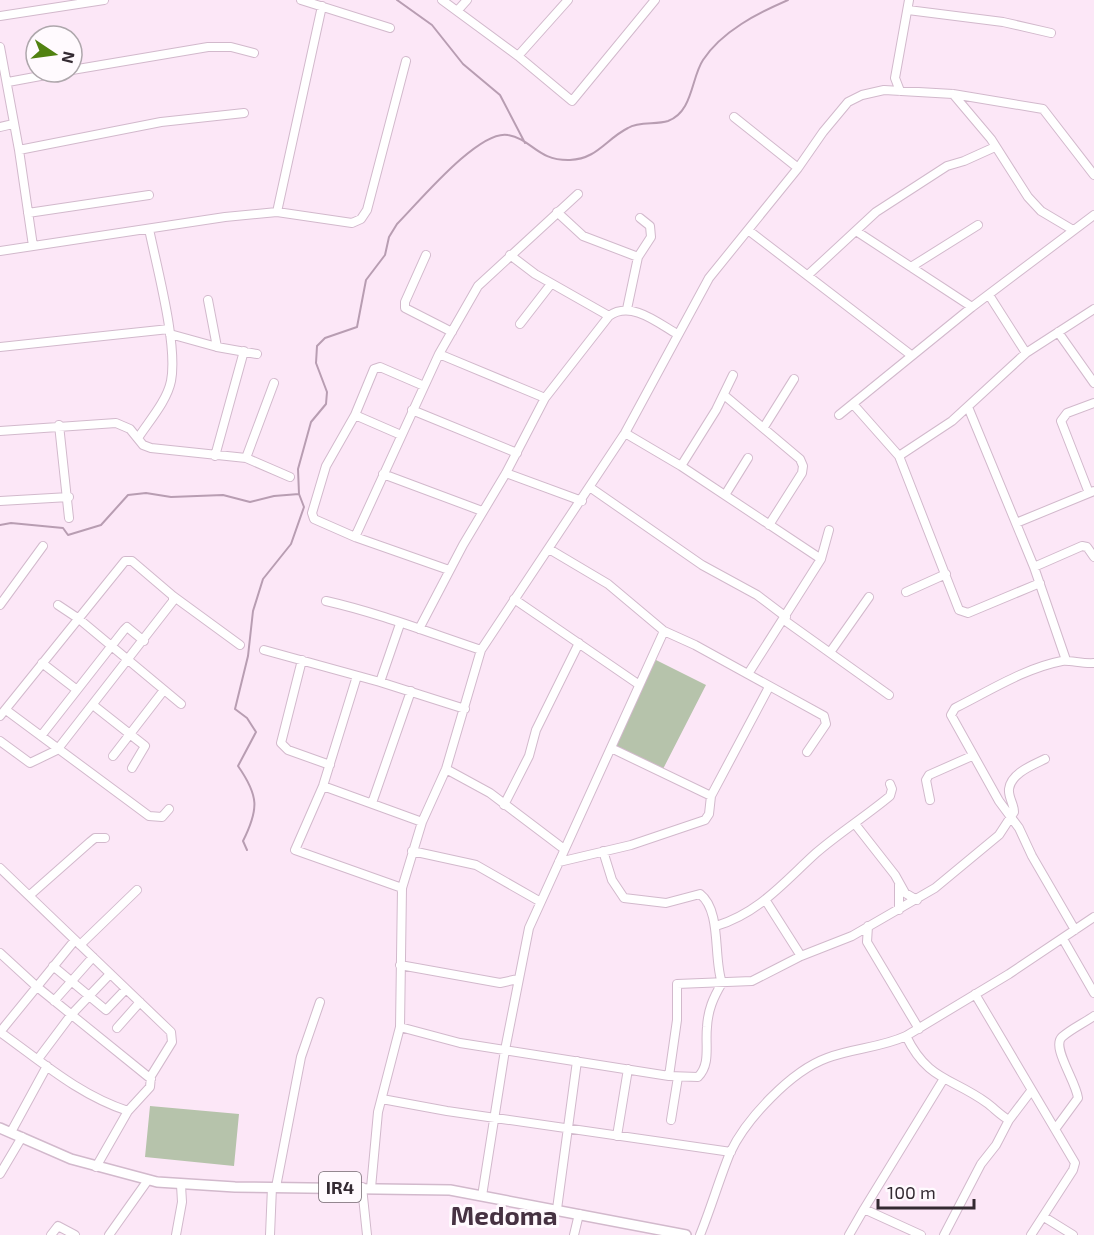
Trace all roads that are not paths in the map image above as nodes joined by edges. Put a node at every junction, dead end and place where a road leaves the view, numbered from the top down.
1 (104, 0) edge
2 (300, 0) edge
3 (442, 0) edge
4 (467, 0) edge
5 (568, 0) edge
6 (655, 0) edge
7 (909, 0) edge
8 (322, 6) junction
9 (458, 10) junction
10 (908, 10) junction
11 (0, 16) edge
12 (390, 28) dead end
13 (1050, 33) dead end
14 (0, 47) edge
15 (254, 53) dead end
16 (519, 56) junction
17 (1, 57) edge
18 (406, 61) dead end
19 (84, 68) edge
20 (24, 79) edge
21 (8, 82) junction
22 (900, 91) junction
23 (953, 94) junction
24 (244, 113) dead end
25 (734, 117) dead end
26 (14, 124) junction
27 (0, 127) edge
28 (995, 147) junction
29 (19, 150) junction
30 (798, 168) junction
31 (1094, 175) edge
32 (578, 194) dead end
33 (149, 195) dead end
34 (277, 212) junction
35 (557, 212) junction
36 (28, 213) junction
37 (1094, 215) edge
38 (640, 218) dead end
39 (978, 225) dead end
40 (149, 229) junction
41 (748, 230) junction
42 (1073, 230) junction
43 (856, 231) junction
44 (33, 246) junction
45 (0, 251) edge
46 (426, 255) dead end
47 (510, 255) junction
48 (638, 257) junction
49 (911, 267) junction
50 (808, 275) junction
51 (551, 284) junction
52 (989, 295) junction
53 (208, 300) dead end
54 (972, 307) junction
55 (627, 309) junction
56 (1094, 309) edge
57 (609, 315) junction
58 (520, 324) dead end
59 (170, 331) junction
60 (452, 332) junction
61 (1058, 332) junction
62 (677, 334) junction
63 (0, 347) edge
64 (217, 347) junction
65 (244, 351) junction
66 (1026, 353) junction
67 (257, 354) dead end
68 (439, 354) junction
69 (911, 355) junction
70 (734, 375) dead end
71 (794, 379) dead end
72 (274, 383) dead end
73 (1094, 383) edge
74 (424, 386) junction
75 (724, 394) junction
76 (544, 398) junction
77 (1094, 403) edge
78 (853, 404) junction
79 (968, 407) junction
80 (412, 410) junction
81 (355, 415) junction
82 (839, 416) dead end
83 (59, 426) junction
84 (764, 427) junction
85 (0, 431) edge
86 (625, 433) junction
87 (401, 435) junction
88 (138, 438) junction
89 (517, 453) junction
90 (215, 456) junction
91 (899, 456) junction
92 (246, 458) junction
93 (748, 458) dead end
94 (681, 466) junction
95 (506, 473) junction
96 (383, 474) junction
97 (290, 477) dead end
98 (591, 488) junction
99 (1091, 492) edge
100 (725, 495) junction
101 (69, 497) junction
102 (0, 501) edge
103 (582, 501) junction
104 (482, 511) junction
105 (69, 518) dead end
106 (1016, 523) junction
107 (770, 525) junction
108 (829, 530) dead end
109 (355, 537) junction
110 (43, 546) dead end
111 (549, 549) junction
112 (1094, 557) edge
113 (821, 559) junction
114 (1034, 567) junction
115 (449, 570) junction
116 (946, 574) junction
117 (1040, 584) junction
118 (906, 592) dead end
119 (3, 596) edge
120 (173, 596) junction
121 (869, 597) dead end
122 (514, 599) junction
123 (326, 601) dead end
124 (0, 605) edge
125 (58, 605) dead end
126 (785, 618) junction
127 (79, 619) junction
128 (400, 624) junction
129 (419, 629) junction
130 (664, 631) junction
131 (144, 641) junction
132 (579, 643) junction
133 (240, 645) dead end
134 (111, 646) junction
135 (264, 650) dead end
136 (481, 650) junction
137 (831, 651) junction
138 (302, 660) junction
139 (1066, 660) junction
140 (128, 662) junction
141 (42, 663) junction
142 (1094, 663) edge
143 (748, 674) junction
144 (357, 676) junction
145 (380, 681) junction
146 (638, 684) junction
147 (769, 687) junction
148 (77, 690) junction
149 (164, 690) junction
150 (411, 691) junction
151 (889, 694) dead end
152 (181, 704) dead end
153 (93, 705) junction
154 (465, 709) junction
155 (6, 710) junction
156 (0, 717) edge
157 (130, 734) junction
158 (41, 736) junction
159 (0, 741) edge
160 (611, 748) junction
161 (57, 750) junction
162 (807, 752) dead end
163 (114, 756) dead end
164 (972, 756) junction
165 (1045, 759) dead end
166 (330, 765) junction
167 (132, 768) dead end
168 (446, 769) junction
169 (890, 783) dead end
170 (323, 786) junction
171 (711, 796) junction
172 (930, 800) dead end
173 (372, 803) junction
174 (504, 805) junction
175 (169, 809) dead end
176 (1011, 818) junction
177 (422, 822) junction
178 (855, 824) junction
179 (105, 838) dead end
180 (564, 849) junction
181 (412, 851) junction
182 (603, 851) junction
183 (559, 862) junction
184 (0, 868) edge
185 (899, 885) junction
186 (402, 888) junction
187 (137, 890) dead end
188 (30, 895) junction
189 (917, 900) junction
190 (766, 901) junction
191 (539, 902) junction
192 (899, 910) junction
193 (1094, 917) edge
194 (716, 926) junction
195 (868, 926) junction
196 (1075, 930) junction
197 (852, 936) junction
198 (1063, 939) junction
199 (867, 942) junction
200 (78, 943) junction
201 (0, 953) edge
202 (801, 956) junction
203 (93, 957) junction
204 (400, 965) junction
205 (53, 966) junction
206 (110, 974) junction
207 (518, 980) junction
208 (71, 982) junction
209 (500, 983) junction
210 (723, 983) junction
211 (36, 986) junction
212 (126, 989) junction
213 (1094, 993) edge
214 (975, 994) junction
215 (88, 996) junction
216 (515, 998) junction
217 (54, 1001) junction
218 (140, 1002) junction
219 (320, 1002) dead end
220 (71, 1016) junction
221 (1094, 1016) edge
222 (400, 1027) junction
223 (117, 1028) dead end
224 (918, 1029) junction
225 (0, 1032) edge
226 (906, 1036) junction
227 (505, 1050) junction
228 (38, 1059) junction
229 (577, 1061) junction
230 (47, 1065) junction
231 (628, 1069) junction
232 (669, 1076) junction
233 (678, 1077) junction
234 (151, 1079) junction
235 (944, 1080) junction
236 (1031, 1091) junction
237 (382, 1098) junction
238 (128, 1111) junction
239 (494, 1118) junction
240 (671, 1120) dead end
241 (1008, 1120) junction
242 (0, 1128) edge
243 (569, 1128) junction
244 (1056, 1128) junction
245 (11, 1132) junction
246 (617, 1136) junction
247 (22, 1137) junction
248 (731, 1152) junction
249 (96, 1167) junction
250 (0, 1174) edge
251 (148, 1180) junction
252 (182, 1185) junction
253 (274, 1187) junction
254 (366, 1187) junction
255 (482, 1196) junction
256 (557, 1209) junction
257 (864, 1209) junction
258 (579, 1214) junction
259 (1044, 1217) junction
260 (51, 1235) edge
261 (75, 1235) edge
262 (109, 1235) edge
263 (176, 1235) edge
264 (270, 1235) edge
265 (367, 1235) edge
266 (574, 1235) edge
267 (686, 1235) edge
268 (700, 1235) edge
269 (849, 1235) edge
270 (921, 1235) edge
271 (944, 1235) edge
272 (1031, 1235) edge
273 (1073, 1235) edge

1 - 11 street
2 - 8 street
3 - 9 street
4 - 9 street
5 - 16 street
6 - 16 street
7 - 10 street
8 - 12 street
8 - 34 street
9 - 16 street
10 - 13 street
10 - 22 street
14 - 17 street
15 - 19 street
17 - 21 street
18 - 34 street
20 - 21 street
21 - 26 street
22 - 23 street
22 - 30 street
23 - 28 street
23 - 31 street
24 - 29 street
25 - 30 street
26 - 27 street
26 - 29 street
28 - 42 street
28 - 43 street
29 - 36 street
30 - 41 street
32 - 35 street
33 - 36 street
34 - 40 street
35 - 47 street
35 - 48 street
36 - 44 street
37 - 42 street
38 - 48 street
39 - 49 street
40 - 44 street
40 - 59 street
41 - 50 street
41 - 62 street
42 - 52 street
43 - 49 street
43 - 50 street
44 - 45 street
46 - 60 street
47 - 51 street
47 - 60 street
48 - 55 street
49 - 54 street
50 - 69 street
51 - 57 street
51 - 58 street
52 - 54 street
52 - 66 street
53 - 64 street
54 - 69 street
55 - 57 street
55 - 62 street
56 - 61 street
57 - 76 street
59 - 63 street
59 - 64 street
59 - 88 street
60 - 68 street
61 - 66 street
61 - 73 street
62 - 86 street
64 - 65 street
65 - 67 street
65 - 90 street
66 - 79 street
68 - 74 street
68 - 76 street
69 - 78 street
70 - 75 street
71 - 84 street
72 - 92 street
74 - 80 street
74 - 81 street
75 - 84 street
75 - 94 street
76 - 89 street
77 - 99 street
78 - 82 street
78 - 91 street
79 - 91 street
79 - 106 street
80 - 87 street
80 - 89 street
81 - 87 street
81 - 109 street
83 - 85 street
83 - 88 street
83 - 101 street
84 - 107 street
86 - 94 street
86 - 98 street
87 - 96 street
88 - 90 street
89 - 95 street
90 - 92 street
91 - 116 street
92 - 97 street
93 - 100 street
94 - 100 street
95 - 103 street
95 - 104 street
96 - 104 street
96 - 109 street
98 - 103 street
98 - 126 street
99 - 106 street
100 - 107 street
101 - 102 street
101 - 105 street
103 - 111 street
104 - 115 street
106 - 114 street
107 - 113 street
108 - 113 street
109 - 115 street
110 - 119 street
111 - 122 street
111 - 130 street
112 - 114 street
113 - 126 street
114 - 117 street
115 - 129 street
116 - 117 street
116 - 118 street
117 - 139 street
119 - 124 street
120 - 127 street
120 - 131 street
120 - 133 street
121 - 137 street
122 - 132 street
122 - 136 street
123 - 128 street
125 - 127 street
126 - 137 street
126 - 143 street
127 - 134 street
127 - 141 street
128 - 129 street
128 - 145 street
129 - 136 street
130 - 143 street
130 - 146 street
131 - 134 street
131 - 140 street
132 - 146 street
132 - 174 street
134 - 140 street
134 - 148 street
135 - 138 street
136 - 154 street
137 - 151 street
138 - 144 street
138 - 166 street
139 - 142 street
139 - 164 street
140 - 149 street
140 - 153 street
141 - 148 street
141 - 155 street
143 - 147 street
144 - 145 street
144 - 166 street
145 - 150 street
146 - 160 street
147 - 162 street
147 - 171 street
148 - 158 street
149 - 152 street
149 - 157 street
150 - 154 street
150 - 173 street
153 - 157 street
153 - 161 street
154 - 168 street
155 - 156 street
155 - 158 street
157 - 163 street
157 - 167 street
158 - 161 street
159 - 161 street
160 - 171 street
160 - 180 street
161 - 175 street
164 - 172 street
164 - 176 street
165 - 176 street
166 - 170 street
168 - 174 street
168 - 177 street
169 - 178 street
170 - 173 street
170 - 186 street
171 - 182 street
173 - 177 street
174 - 180 street
176 - 189 street
176 - 196 street
177 - 181 street
178 - 185 street
178 - 190 street
179 - 188 street
180 - 183 street
181 - 186 street
181 - 191 street
182 - 183 street
182 - 194 street
183 - 191 street
184 - 188 street
185 - 189 street
185 - 192 street
186 - 204 street
187 - 200 street
188 - 200 street
189 - 192 street
190 - 194 street
190 - 202 street
191 - 207 street
192 - 195 street
193 - 196 street
194 - 210 street
195 - 197 street
195 - 199 street
196 - 198 street
197 - 199 street
197 - 202 street
198 - 213 street
198 - 214 street
199 - 224 street
200 - 203 street
200 - 205 street
201 - 211 street
202 - 210 street
203 - 206 street
203 - 208 street
204 - 209 street
204 - 222 street
205 - 208 street
205 - 211 street
206 - 212 street
206 - 215 street
207 - 209 street
207 - 216 street
208 - 215 street
208 - 217 street
209 - 216 street
210 - 232 street
210 - 233 street
211 - 217 street
211 - 225 street
212 - 215 street
212 - 218 street
214 - 224 street
214 - 236 street
215 - 220 street
216 - 227 street
217 - 220 street
218 - 223 street
218 - 234 street
219 - 253 street
220 - 228 street
220 - 234 street
221 - 244 street
222 - 227 street
222 - 237 street
224 - 226 street
225 - 228 street
226 - 235 street
226 - 248 street
227 - 229 street
227 - 239 street
228 - 230 street
229 - 231 street
229 - 243 street
230 - 238 street
230 - 245 street
231 - 232 street
231 - 246 street
232 - 233 street
233 - 240 street
234 - 238 street
235 - 241 street
235 - 257 street
236 - 241 street
236 - 244 street
237 - 239 street
237 - 254 street
238 - 249 street
239 - 243 street
239 - 255 street
241 - 271 street
242 - 245 main road, IR4
243 - 246 street
243 - 256 street
244 - 259 street
245 - 247 main road, IR4
246 - 248 street
247 - 249 main road, IR4
247 - 250 street
248 - 268 street
249 - 251 main road, IR4
251 - 252 main road, IR4
251 - 262 street
252 - 253 main road, IR4
252 - 263 street
253 - 254 main road, IR4
253 - 264 street
254 - 255 main road, IR4
254 - 265 street
255 - 256 main road, IR4
256 - 258 main road, IR4
257 - 269 street
257 - 270 street
258 - 266 street
258 - 267 main road, IR4
259 - 272 street
259 - 273 street
260 - 261 street

